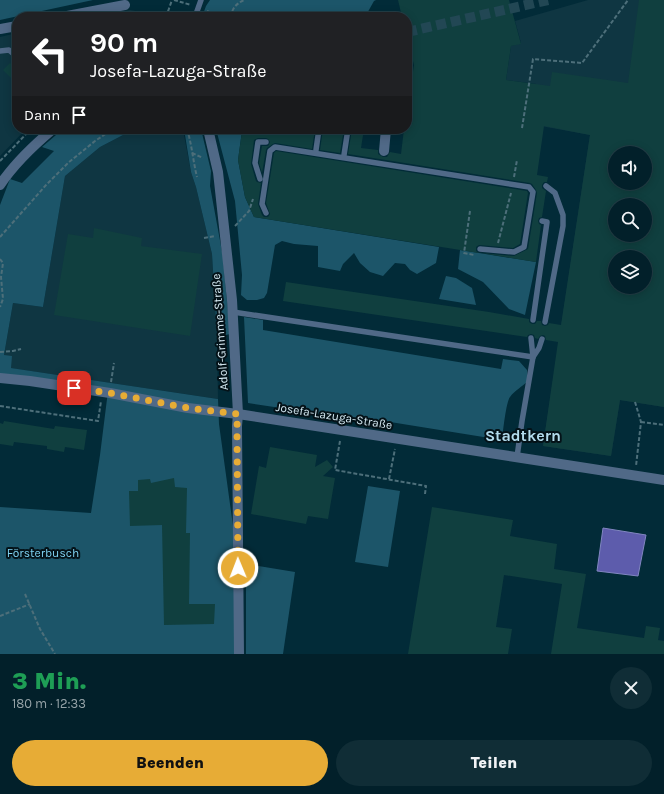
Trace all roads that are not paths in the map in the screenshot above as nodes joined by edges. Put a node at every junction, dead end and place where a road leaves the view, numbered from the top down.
1 (201, 0) edge
2 (125, 5) dead end
3 (114, 12) edge
4 (197, 12) edge
5 (12, 27) edge
6 (0, 29) edge
7 (0, 51) edge
8 (12, 53) edge
9 (47, 134) edge
10 (209, 134) edge
11 (318, 134) edge
12 (347, 134) edge
13 (386, 134) edge
14 (266, 142) dead end
15 (316, 150) dead end
16 (384, 151) dead end
17 (344, 155) dead end
18 (260, 179) dead end
19 (0, 185) edge
20 (546, 186) dead end
21 (266, 213) dead end
22 (544, 221) dead end
23 (480, 248) dead end
24 (233, 312) junction
25 (533, 320) dead end
26 (545, 322) dead end
27 (531, 338) dead end
28 (542, 340) dead end
29 (533, 357) junction
30 (0, 378) edge
31 (238, 414) junction
32 (517, 457) junction
33 (664, 480) edge
34 (239, 654) edge

1 - 4 lane
2 - 3 street
5 - 6 street
7 - 8 lane
9 - 19 street
10 - 24 street, Adolf-Grimme-Straße
11 - 15 lane
12 - 17 lane
13 - 16 street
14 - 18 lane
20 - 26 lane
21 - 23 lane
22 - 25 lane
24 - 29 lane
24 - 31 street, Adolf-Grimme-Straße
27 - 29 lane
28 - 29 lane
29 - 32 lane
30 - 31 street, Josefa-Lazuga-Straße
31 - 32 street, Josefa-Lazuga-Straße
31 - 34 street, Adolf-Grimme-Straße
32 - 33 street, Josefa-Lazuga-Straße

